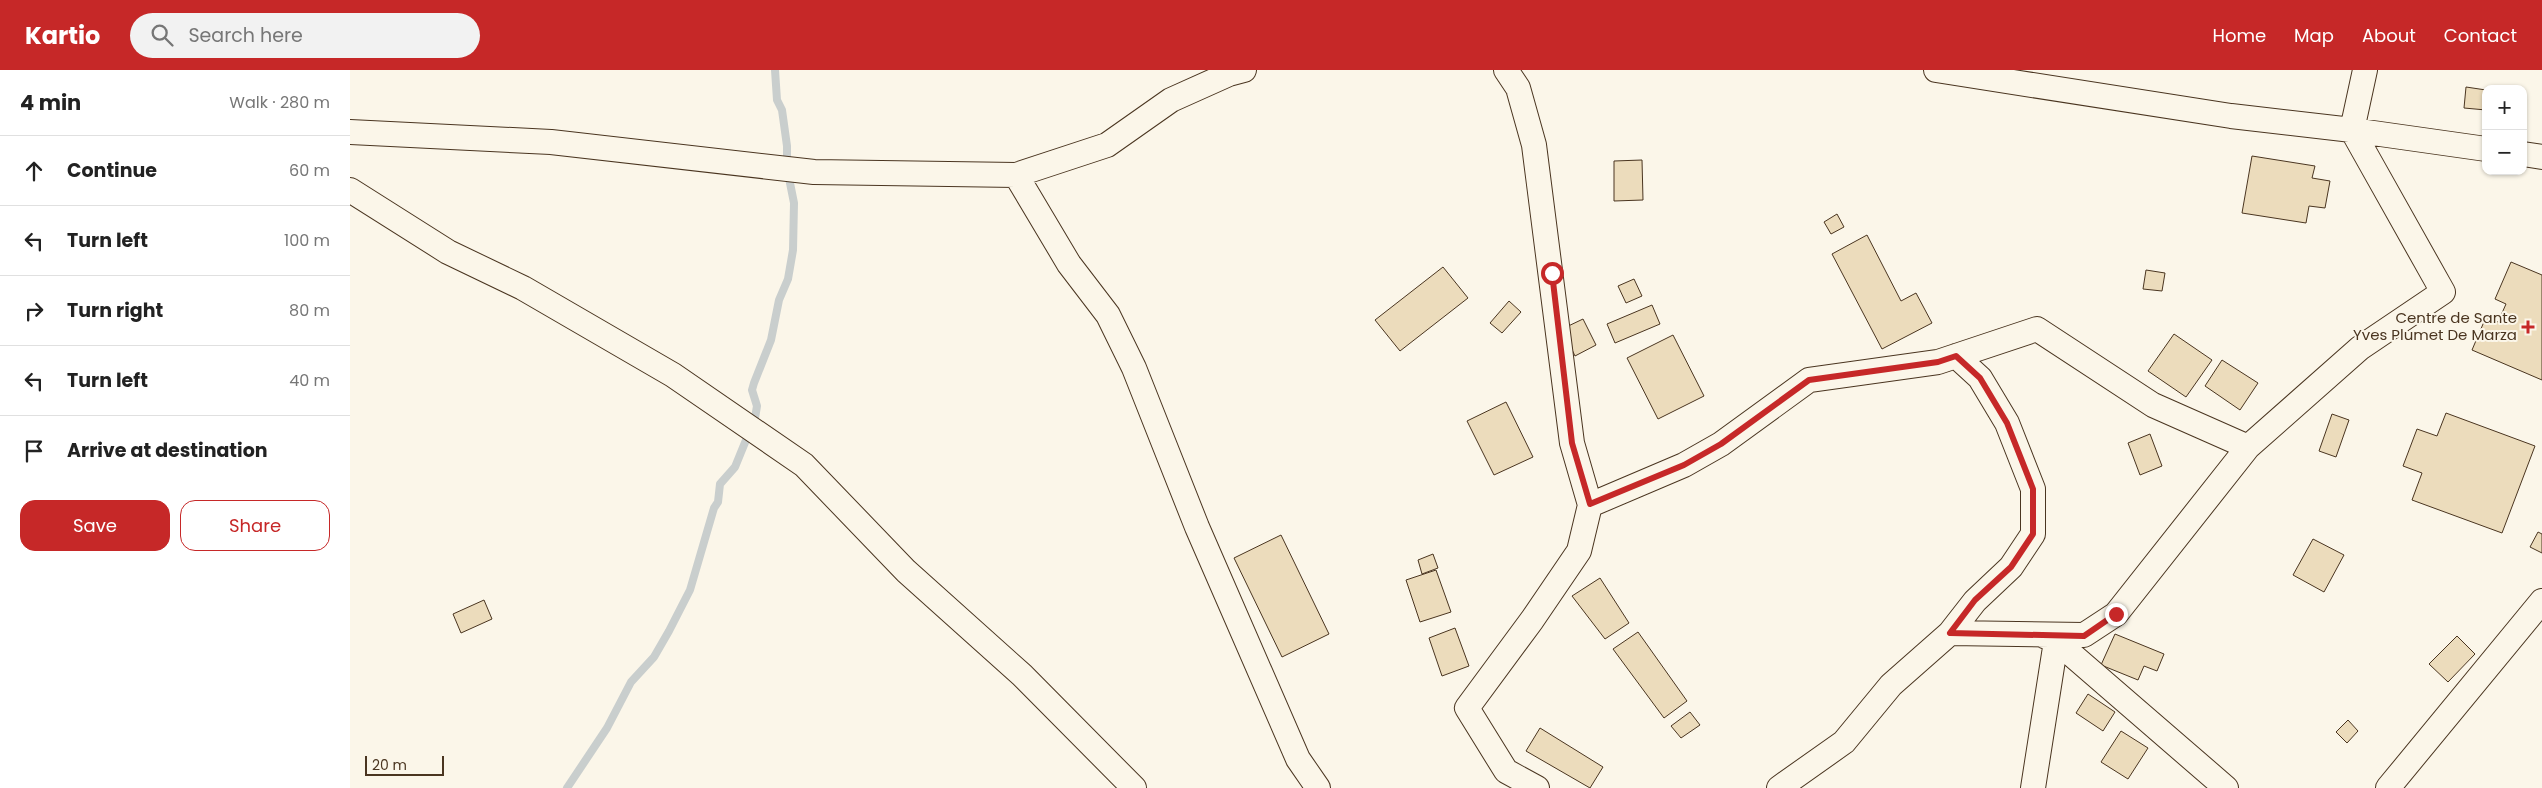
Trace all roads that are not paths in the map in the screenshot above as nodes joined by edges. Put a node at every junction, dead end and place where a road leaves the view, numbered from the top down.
1 (1244, 70) edge
2 (1506, 70) edge
3 (1936, 70) edge
4 (2364, 70) edge
5 (2023, 77) edge
6 (2352, 130) junction
7 (350, 132) edge
8 (2482, 148) edge
9 (2527, 155) edge
10 (2542, 157) edge
11 (1016, 175) junction
12 (350, 190) edge
13 (1956, 356) junction
14 (2248, 447) junction
15 (1590, 504) junction
16 (2542, 600) edge
17 (1950, 633) junction
18 (2048, 637) junction
19 (1134, 788) edge
20 (1318, 788) edge
21 (1537, 788) edge
22 (1779, 788) edge
23 (2033, 788) edge
24 (2226, 788) edge
25 (2388, 788) edge

1 - 11 street
2 - 15 street
3 - 5 street
4 - 6 street
5 - 6 street
6 - 8 street
6 - 14 street
7 - 11 street
9 - 10 street
11 - 20 street
12 - 19 street
13 - 14 street
13 - 15 street
13 - 17 street
14 - 18 street
15 - 21 street
16 - 25 street
17 - 18 street
17 - 22 street
18 - 23 street
18 - 24 street

